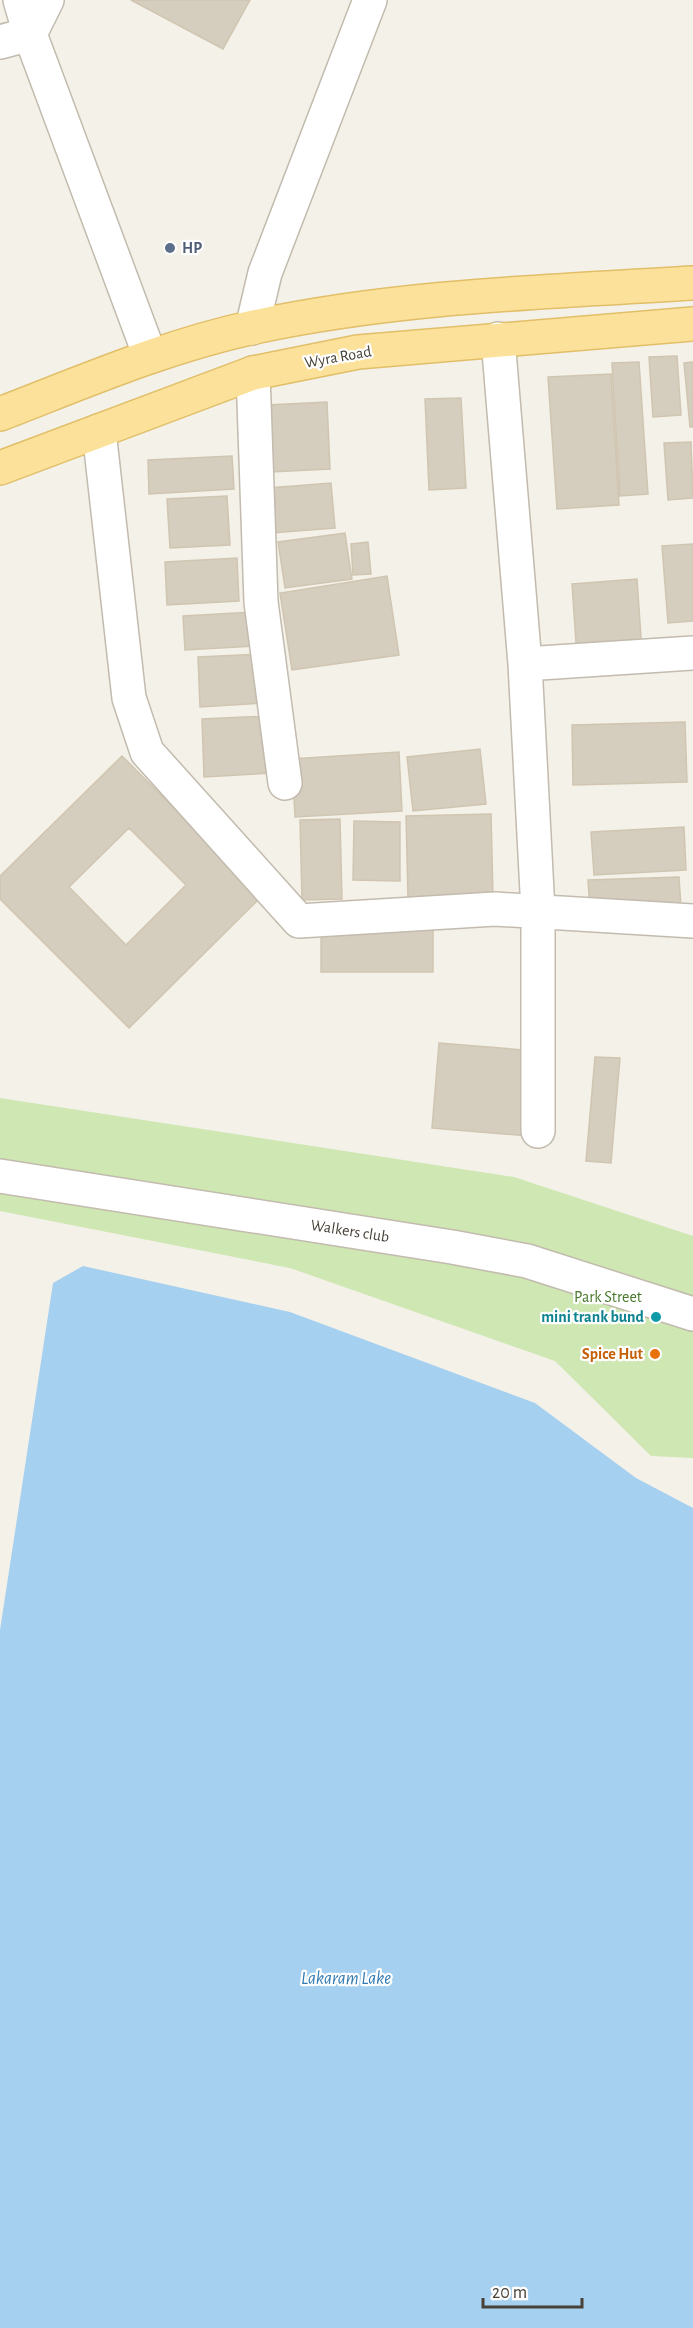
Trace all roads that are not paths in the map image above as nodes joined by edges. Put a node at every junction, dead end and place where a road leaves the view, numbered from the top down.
1 (20, 0) edge
2 (47, 0) edge
3 (370, 0) edge
4 (15, 38) edge
5 (693, 284) edge
6 (693, 324) edge
7 (252, 328) junction
8 (498, 339) junction
9 (150, 356) junction
10 (253, 373) junction
11 (0, 414) edge
12 (99, 431) junction
13 (0, 468) edge
14 (693, 653) edge
15 (525, 664) junction
16 (285, 783) dead end
17 (538, 911) junction
18 (693, 921) edge
19 (538, 1131) dead end
20 (0, 1176) edge
21 (693, 1314) edge

1 - 4 street
2 - 4 street
3 - 7 street
4 - 9 street
5 - 7 main road
6 - 8 main road, Wyra Road
7 - 9 main road
8 - 10 main road, Wyra Road
8 - 15 street
9 - 11 main road
10 - 12 main road, Wyra Road
10 - 16 street
12 - 13 main road, Wyra Road
12 - 17 street
14 - 15 street
15 - 17 street
17 - 18 street
17 - 19 street
20 - 21 street, Walkers club

